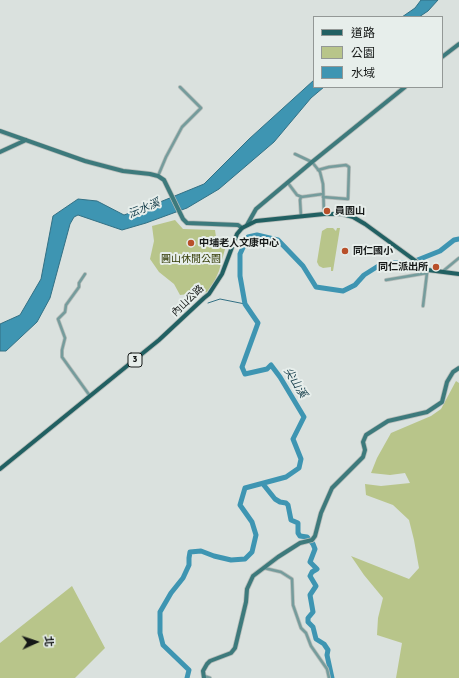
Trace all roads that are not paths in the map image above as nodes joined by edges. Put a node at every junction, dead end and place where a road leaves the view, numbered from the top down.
1 (459, 44) edge
2 (443, 56) edge
3 (180, 87) dead end
4 (404, 88) edge
5 (0, 131) edge
6 (26, 140) junction
7 (0, 152) edge
8 (295, 154) dead end
9 (312, 162) junction
10 (318, 170) junction
11 (158, 176) junction
12 (288, 183) junction
13 (323, 195) junction
14 (302, 197) junction
15 (324, 214) junction
16 (301, 216) junction
17 (247, 225) junction
18 (242, 228) junction
19 (459, 258) edge
20 (427, 272) junction
21 (441, 272) junction
22 (85, 274) dead end
23 (459, 274) edge
24 (386, 280) dead end
25 (423, 306) dead end
26 (459, 368) edge
27 (90, 396) junction
28 (0, 469) edge
29 (263, 568) junction
30 (204, 677) edge
31 (210, 678) edge
32 (329, 678) edge

1 - 2 street
3 - 11 street
4 - 9 street
5 - 6 street
6 - 7 street
6 - 11 street
8 - 9 street
9 - 10 street
9 - 12 street
10 - 13 street
10 - 13 street
11 - 18 street
12 - 14 street
12 - 17 street
13 - 14 street
13 - 15 street
14 - 16 street
15 - 16 main road
15 - 20 main road
16 - 17 main road
17 - 18 main road
18 - 27 main road, 內山公路 / 3
19 - 21 street
20 - 21 main road
20 - 24 street
20 - 25 street
21 - 23 main road
22 - 27 street
26 - 29 street
27 - 28 main road, 內山公路 / 3
29 - 30 street
29 - 32 street
30 - 31 street

